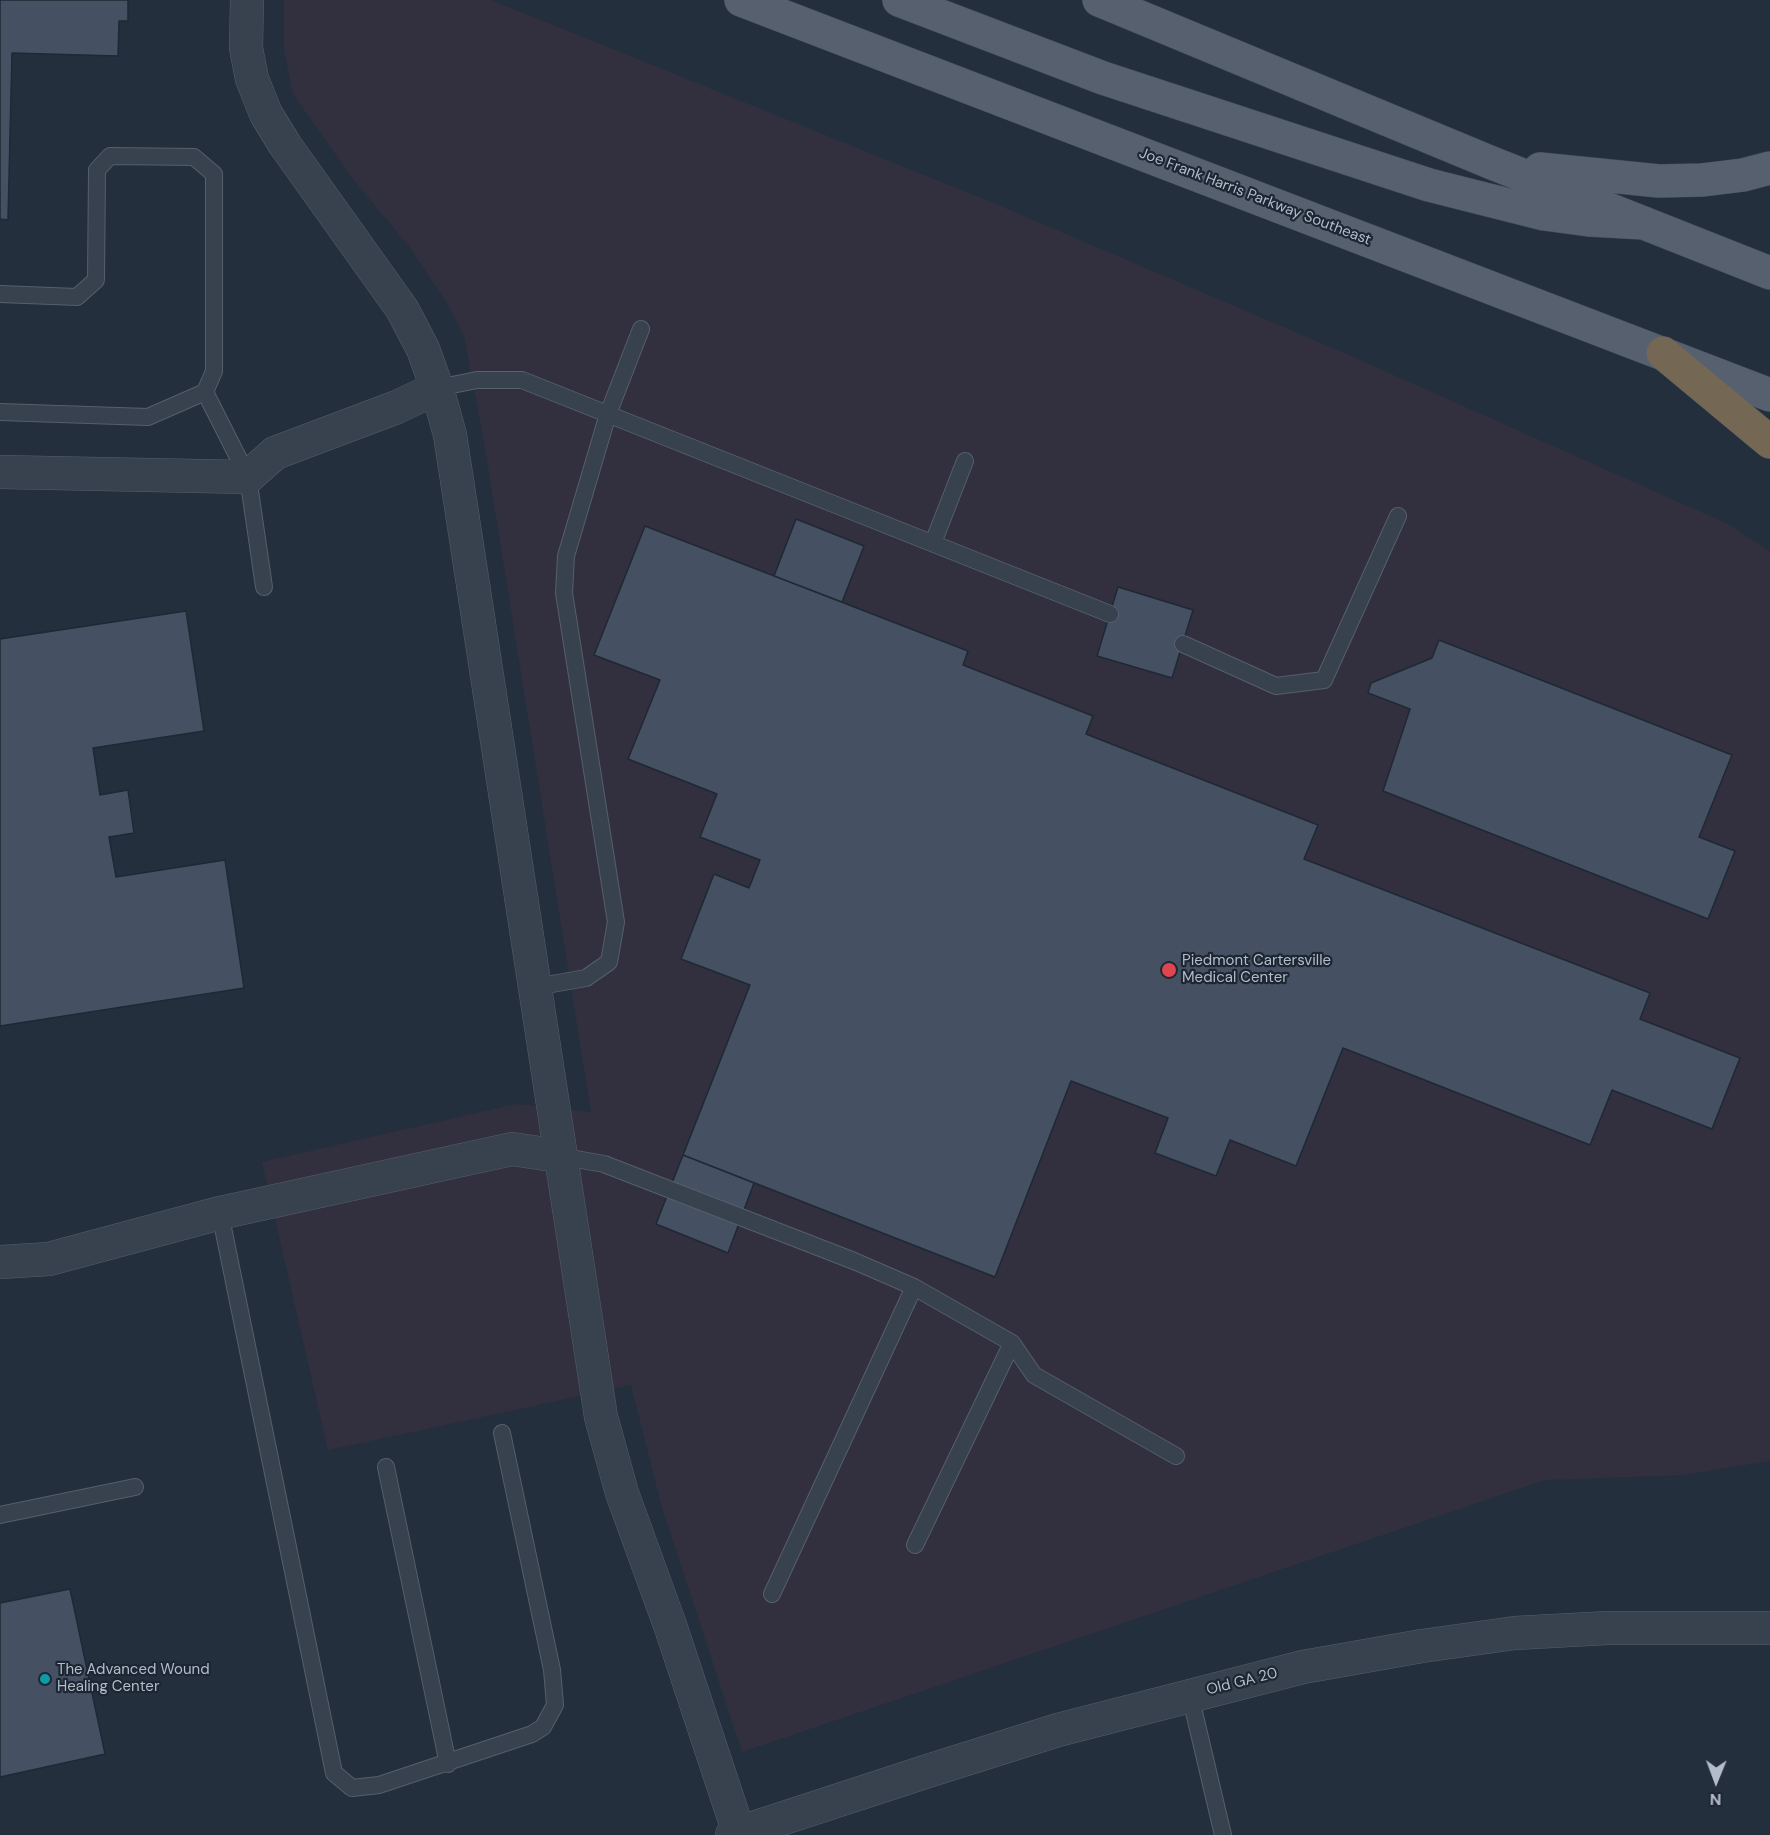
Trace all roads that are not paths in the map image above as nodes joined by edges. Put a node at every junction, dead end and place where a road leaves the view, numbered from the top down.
1 (247, 0) edge
2 (741, 0) edge
3 (899, 0) edge
4 (1099, 0) edge
5 (1492, 163) junction
6 (1770, 168) edge
7 (1644, 224) junction
8 (1770, 273) edge
9 (0, 294) edge
10 (640, 329) dead end
11 (1663, 353) junction
12 (437, 388) junction
13 (205, 392) junction
14 (1770, 395) edge
15 (0, 412) edge
16 (608, 414) junction
17 (1770, 442) edge
18 (965, 461) dead end
19 (0, 472) edge
20 (248, 477) junction
21 (1398, 516) dead end
22 (933, 543) junction
23 (264, 587) dead end
24 (1110, 614) dead end
25 (1183, 644) dead end
26 (535, 987) junction
27 (559, 1156) junction
28 (220, 1214) junction
29 (0, 1262) edge
30 (914, 1287) junction
31 (1012, 1343) junction
32 (502, 1433) dead end
33 (1176, 1456) dead end
34 (386, 1467) dead end
35 (135, 1487) dead end
36 (0, 1515) edge
37 (915, 1545) dead end
38 (772, 1594) dead end
39 (1770, 1628) edge
40 (1190, 1695) junction
41 (448, 1764) junction
42 (736, 1834) edge
43 (1223, 1835) edge

1 - 12 street
2 - 11 main road, Joe Frank Harris Parkway Southeast
3 - 7 main road
4 - 5 main road
5 - 6 main road
5 - 7 main road
7 - 8 main road
9 - 13 lane
10 - 16 lane
11 - 14 main road, Joe Frank Harris Parkway Southeast
11 - 17 highway
12 - 16 lane
12 - 20 street
12 - 26 street
13 - 15 lane
13 - 20 lane
16 - 22 lane
16 - 26 lane
18 - 22 lane
19 - 20 street
20 - 23 lane
21 - 25 lane
22 - 24 lane
26 - 27 street
27 - 28 street
27 - 30 lane
27 - 42 street
28 - 29 street
28 - 41 lane
30 - 31 lane
30 - 38 lane
31 - 33 lane
31 - 37 lane
32 - 41 lane
34 - 41 lane
35 - 36 lane
39 - 40 street, Old GA 20
40 - 42 street, Old GA 20
40 - 43 lane

